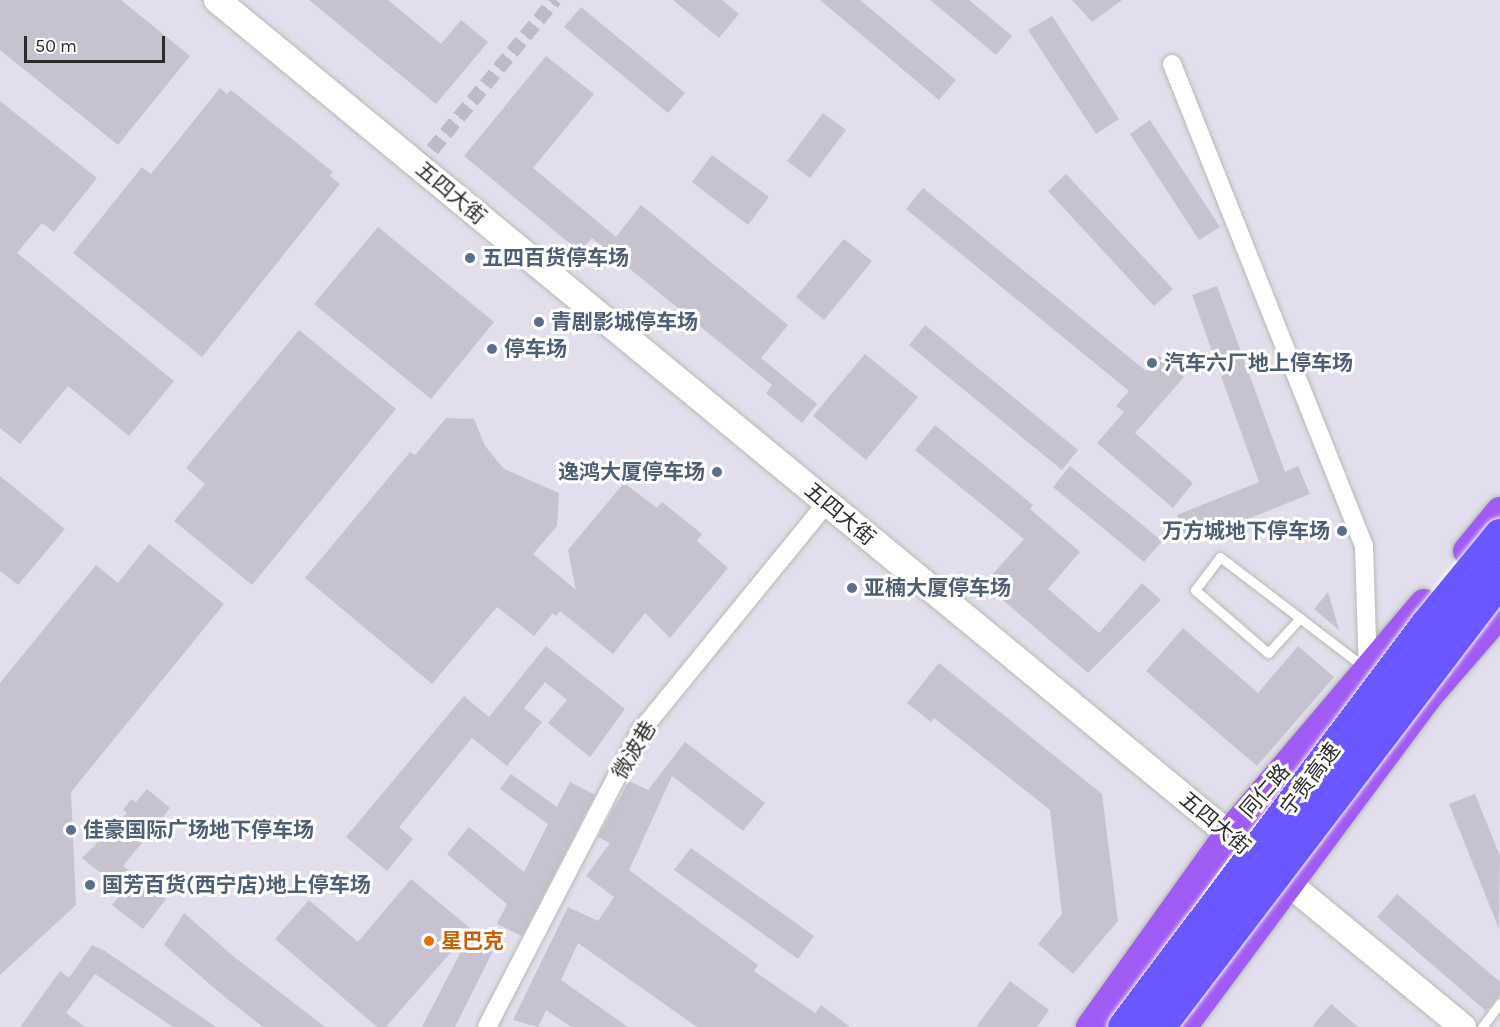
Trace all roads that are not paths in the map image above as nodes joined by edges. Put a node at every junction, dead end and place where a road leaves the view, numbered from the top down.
1 (217, 0) edge
2 (1172, 64) dead end
3 (827, 503) junction
4 (1500, 511) edge
5 (1500, 535) edge
6 (1500, 578) edge
7 (1500, 614) edge
8 (1300, 618) junction
9 (1368, 670) junction
10 (1228, 834) junction
11 (1292, 885) junction
12 (1500, 1003) edge
13 (487, 1027) edge
14 (1090, 1027) edge
15 (1124, 1027) edge
16 (1158, 1027) edge
17 (1183, 1027) edge
18 (1463, 1027) edge
19 (1482, 1027) edge

1 - 3 main road, 五四大街
2 - 9 street
3 - 10 main road, 五四大街
3 - 13 street, 微波巷
4 - 9 main road, 同仁路
5 - 15 highway, 宁贵高速, bridge
6 - 16 highway, 宁贵高速, bridge
7 - 11 main road
8 - 8 lane
8 - 9 lane
9 - 10 main road, 同仁路
10 - 11 main road, 五四大街
10 - 14 main road, 同仁路
11 - 17 main road
11 - 18 main road, 五四大街
12 - 19 lane

